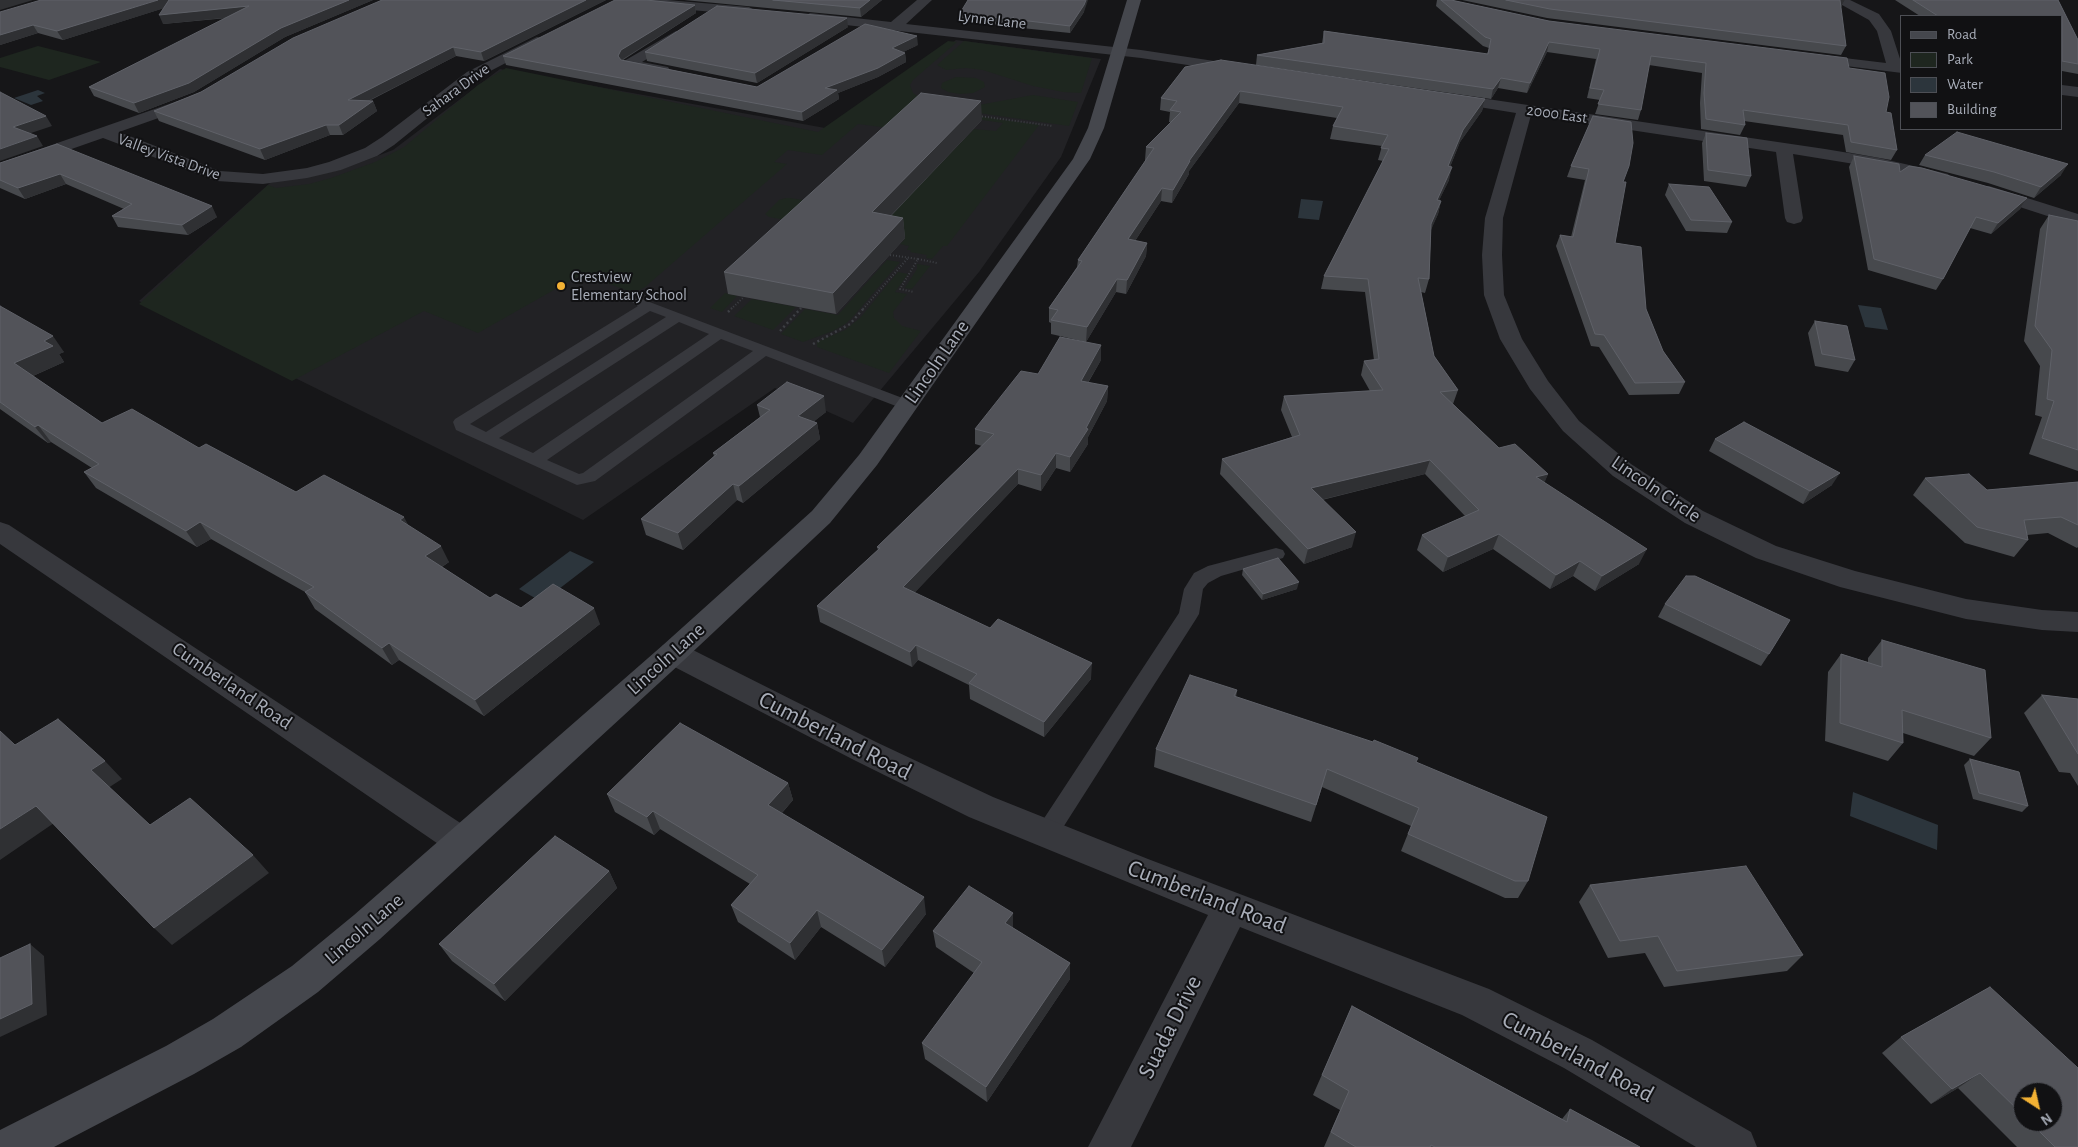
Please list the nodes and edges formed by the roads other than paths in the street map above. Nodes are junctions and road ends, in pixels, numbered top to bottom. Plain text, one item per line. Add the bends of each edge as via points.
1 (925, 0) edge
2 (1134, 0) edge
3 (1840, 0) edge
4 (617, 1) edge
5 (717, 8) junction
6 (764, 13) edge
7 (793, 15) edge
8 (869, 23) junction
9 (895, 26) junction
10 (551, 34) edge
11 (844, 38) edge
12 (1119, 52) junction
13 (1798, 56) edge
14 (1898, 68) edge
15 (1256, 71) edge
16 (681, 74) edge
17 (2063, 90) edge
18 (2078, 92) edge
19 (207, 93) edge
20 (1429, 96) edge
21 (1525, 110) junction
22 (105, 133) junction
23 (1784, 148) junction
24 (0, 169) edge
25 (322, 170) joint
26 (1957, 182) edge
27 (1973, 186) edge
28 (1794, 218) dead end
29 (2078, 220) edge
30 (677, 317) junction
31 (720, 333) junction
32 (764, 350) junction
33 (907, 405) junction
34 (488, 438) junction
35 (535, 460) junction
36 (0, 531) edge
37 (1276, 554) dead end
38 (2078, 622) edge
39 (673, 653) junction
40 (1047, 833) junction
41 (462, 842) junction
42 (1231, 907) junction
43 (11, 1147) edge
44 (1109, 1147) edge
45 (1736, 1147) edge

1 - 9 street
2 - 12 street, Lincoln Lane
3 - 14 street via 1874,17 1884,31
4 - 5 street
5 - 6 street
5 - 16 street via 630,64
7 - 8 street, Lynne Lane
8 - 9 street, Lynne Lane
8 - 11 street
9 - 12 street, Lynne Lane
10 - 25 street, Sahara Drive via 472,75 380,147
12 - 15 street
12 - 33 street, Lincoln Lane via 1096,128 1081,159
13 - 14 street
17 - 18 street
19 - 22 street via 183,106
20 - 21 street, 2000 East
21 - 23 street, 2000 East
21 - 38 street, Lincoln Circle via 1494,218 1494,295 1511,339 1538,384 1572,426 1622,470 1694,517 1766,552 1850,580 1966,609
22 - 24 street
22 - 25 street, Valley Vista Drive via 226,178 276,178
23 - 26 street, 2000 East via 1878,163
23 - 28 street
27 - 29 street
30 - 31 lane
30 - 34 lane
30 - 34 lane via 644,304 460,422 462,427
31 - 32 lane
31 - 35 lane
32 - 33 lane
32 - 35 lane via 589,477 577,480
33 - 39 street, Lincoln Lane via 854,479 821,518
34 - 35 lane
36 - 41 street, Cumberland Road
37 - 40 lane via 1201,578 1194,588 1189,614
39 - 40 street, Cumberland Road via 921,779
39 - 41 street, Lincoln Lane
40 - 42 street, Cumberland Road
41 - 43 street, Lincoln Lane via 337,953 228,1033
42 - 44 street, Suada Drive
42 - 45 street, Cumberland Road via 1475,1002 1578,1054

